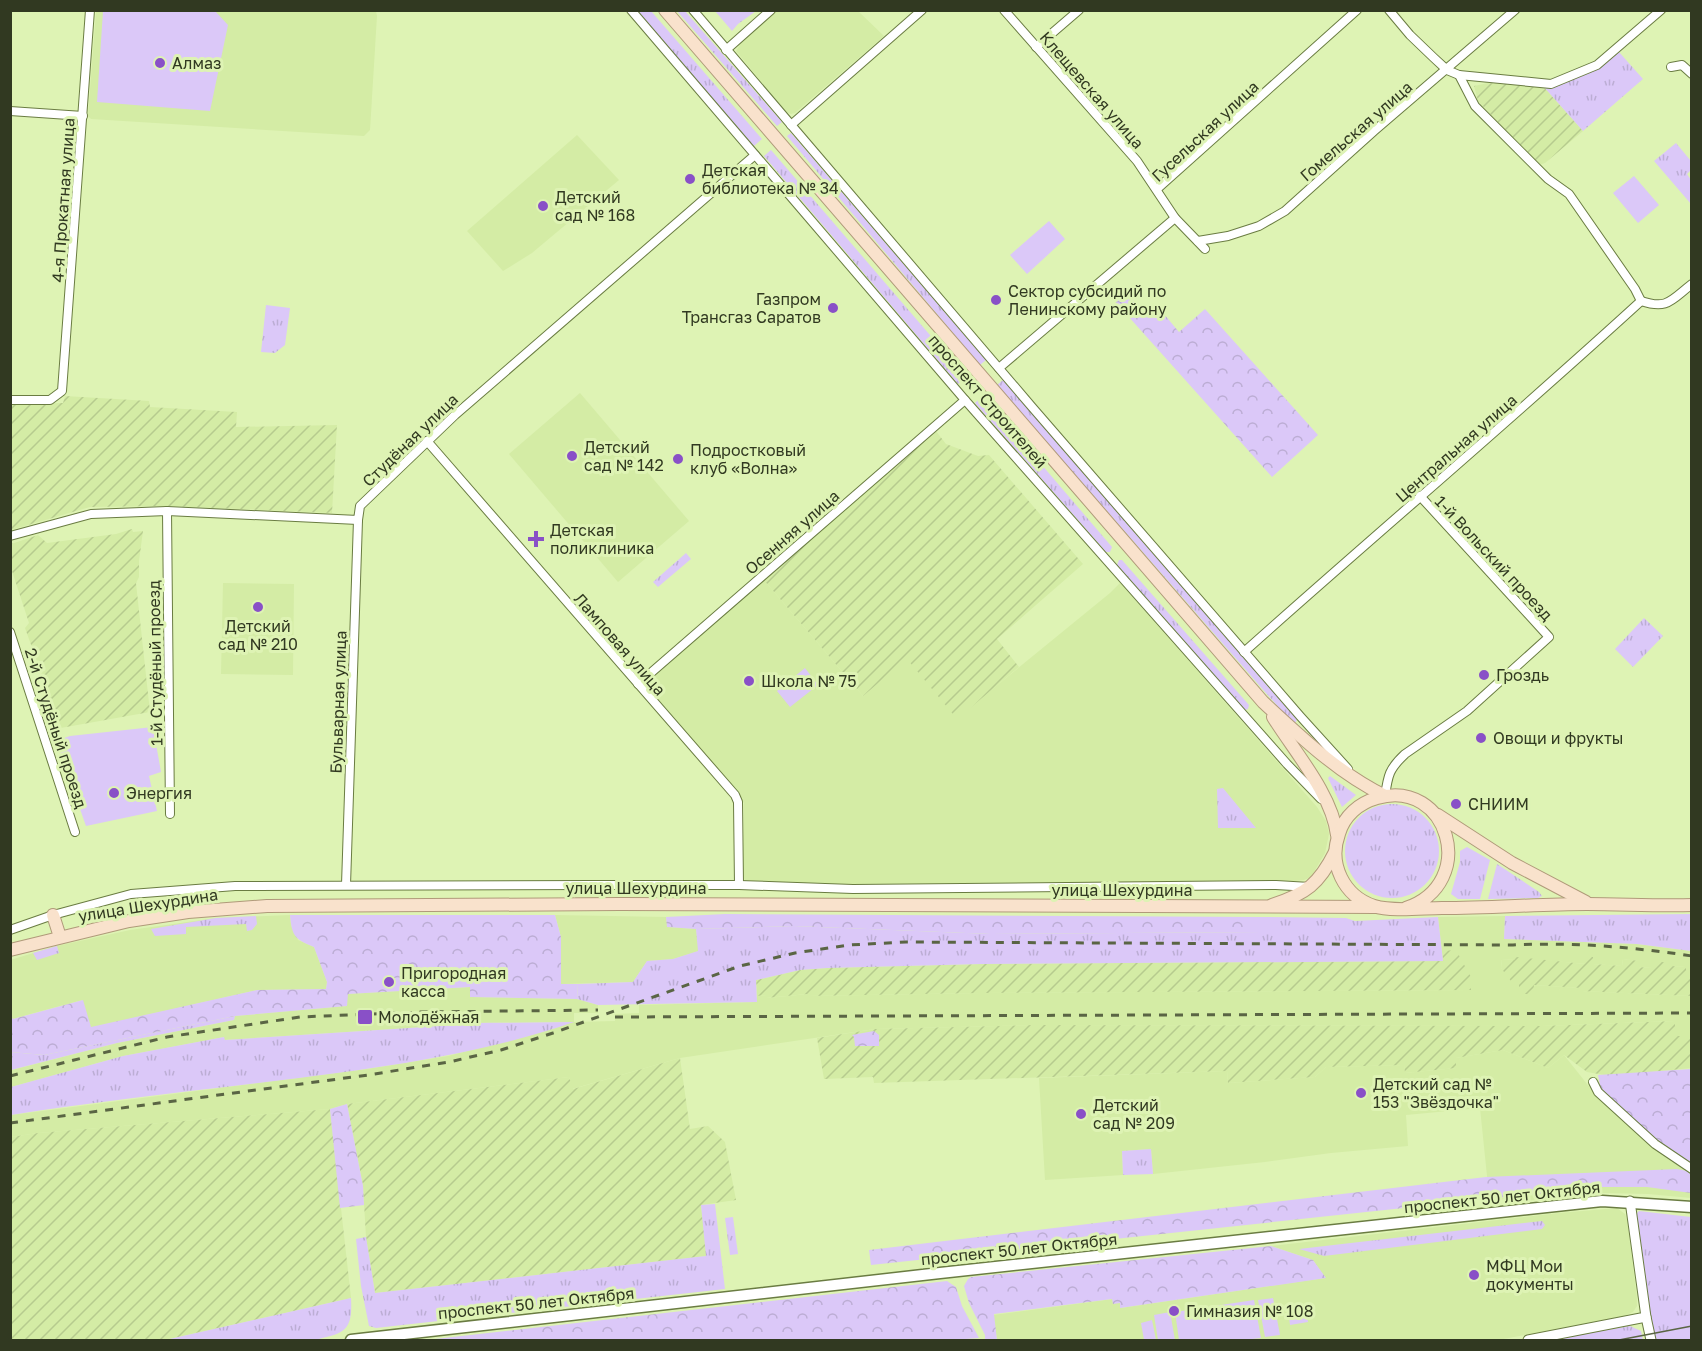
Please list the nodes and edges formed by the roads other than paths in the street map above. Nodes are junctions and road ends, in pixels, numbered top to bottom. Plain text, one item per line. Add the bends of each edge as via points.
1 (90, 10) edge
2 (631, 10) edge
3 (665, 10) edge
4 (693, 10) edge
5 (771, 10) edge
6 (922, 10) edge
7 (1004, 10) edge
8 (1079, 10) edge
9 (1357, 10) edge
10 (1389, 10) edge
11 (1515, 10) edge
12 (1660, 10) edge
13 (1036, 47) junction
14 (726, 50) junction
15 (1671, 67) dead end
16 (1447, 70) junction
17 (1692, 74) edge
18 (1459, 75) junction
19 (10, 111) edge
20 (83, 116) junction
21 (791, 125) junction
22 (755, 155) junction
23 (1157, 189) junction
24 (1175, 218) junction
25 (1198, 241) junction
26 (1205, 249) dead end
27 (1692, 284) edge
28 (1641, 301) junction
29 (999, 368) junction
30 (10, 400) edge
31 (965, 400) junction
32 (427, 441) junction
33 (1420, 496) junction
34 (167, 511) junction
35 (358, 520) junction
36 (10, 536) edge
37 (10, 632) edge
38 (1244, 652) junction
39 (638, 684) junction
40 (1263, 702) junction
41 (1361, 784) junction
42 (1385, 796) junction
43 (1328, 806) junction
44 (1434, 812) junction
45 (170, 814) dead end
46 (75, 832) dead end
47 (1338, 836) junction
48 (1335, 852) junction
49 (346, 885) junction
50 (739, 885) junction
51 (1312, 887) junction
52 (1589, 904) junction
53 (1692, 905) edge
54 (1265, 908) junction
55 (1377, 908) junction
56 (1406, 908) junction
57 (53, 915) junction
58 (10, 930) edge
59 (60, 937) junction
60 (10, 950) edge
61 (1593, 1082) dead end
62 (1692, 1169) edge
63 (1630, 1201) junction
64 (1692, 1207) edge
65 (1646, 1317) junction
66 (355, 1340) edge
67 (1528, 1341) edge
68 (1651, 1341) edge

1 - 20 street, 4-я Прокатная улица
2 - 22 street, проспект Строителей
3 - 40 main road, проспект Строителей
4 - 14 street, проспект Строителей
5 - 14 street
6 - 21 street
7 - 13 street, Клещевская улица
8 - 13 street
9 - 23 street, Гусельская улица
10 - 16 street
11 - 16 street, Гомельская улица
12 - 18 street via 1597,65 1551,84
13 - 23 street, Клещевская улица
14 - 21 street, проспект Строителей
15 - 17 street via 1682,65
16 - 18 street
16 - 25 street, Гомельская улица via 1285,211 1259,226
18 - 28 street via 1475,106 1548,179 1569,194
19 - 20 street
20 - 30 street, 4-я Прокатная улица via 62,391 50,400
21 - 29 street, проспект Строителей
22 - 31 street, проспект Строителей
22 - 32 street, Студёная улица
23 - 24 street, Гусельская улица
24 - 25 street
24 - 29 street
25 - 26 street
27 - 28 street via 1666,304
28 - 33 street, Центральная улица via 1538,396
29 - 38 street, проспект Строителей
31 - 39 street, Осенняя улица
31 - 43 street, проспект Строителей
32 - 35 street, Студёная улица via 360,506
32 - 39 street, Ламповая улица
33 - 38 street, Центральная улица
33 - 42 street, 1-й Вольский проезд via 1549,637 1467,711 1396,763 1388,773
34 - 35 street
34 - 36 street via 91,514
34 - 45 street, 1-й Студёный проезд
35 - 49 street, Бульварная улица
37 - 46 street, 2-й Студёный проезд
38 - 41 street, проспект Строителей
39 - 50 street, Ламповая улица via 735,795
40 - 41 main road, проспект Строителей via 1324,757
40 - 43 main road, проспект Строителей
41 - 42 main road, проспект Строителей
42 - 44 main road via 1410,798
42 - 47 main road via 1358,807
43 - 47 main road, проспект Строителей
44 - 52 main road via 1512,862
44 - 56 main road via 1447,837 1448,867 1433,893
47 - 48 main road
48 - 51 main road
48 - 55 main road via 1338,871 1347,888
49 - 50 street
49 - 57 street via 235,886 131,894
50 - 51 street via 853,889
51 - 54 main road, улица Шехурдина
52 - 53 main road
52 - 56 main road
54 - 55 main road, улица Шехурдина
54 - 59 main road, улица Шехурдина via 267,906 188,912
55 - 56 main road
57 - 58 street
57 - 59 main road
59 - 60 main road, улица Шехурдина
61 - 62 street via 1598,1092 1647,1137
63 - 64 main road, проспект 50 лет Октября
63 - 65 street
63 - 66 main road, проспект 50 лет Октября via 1473,1214
65 - 67 street
65 - 68 street

